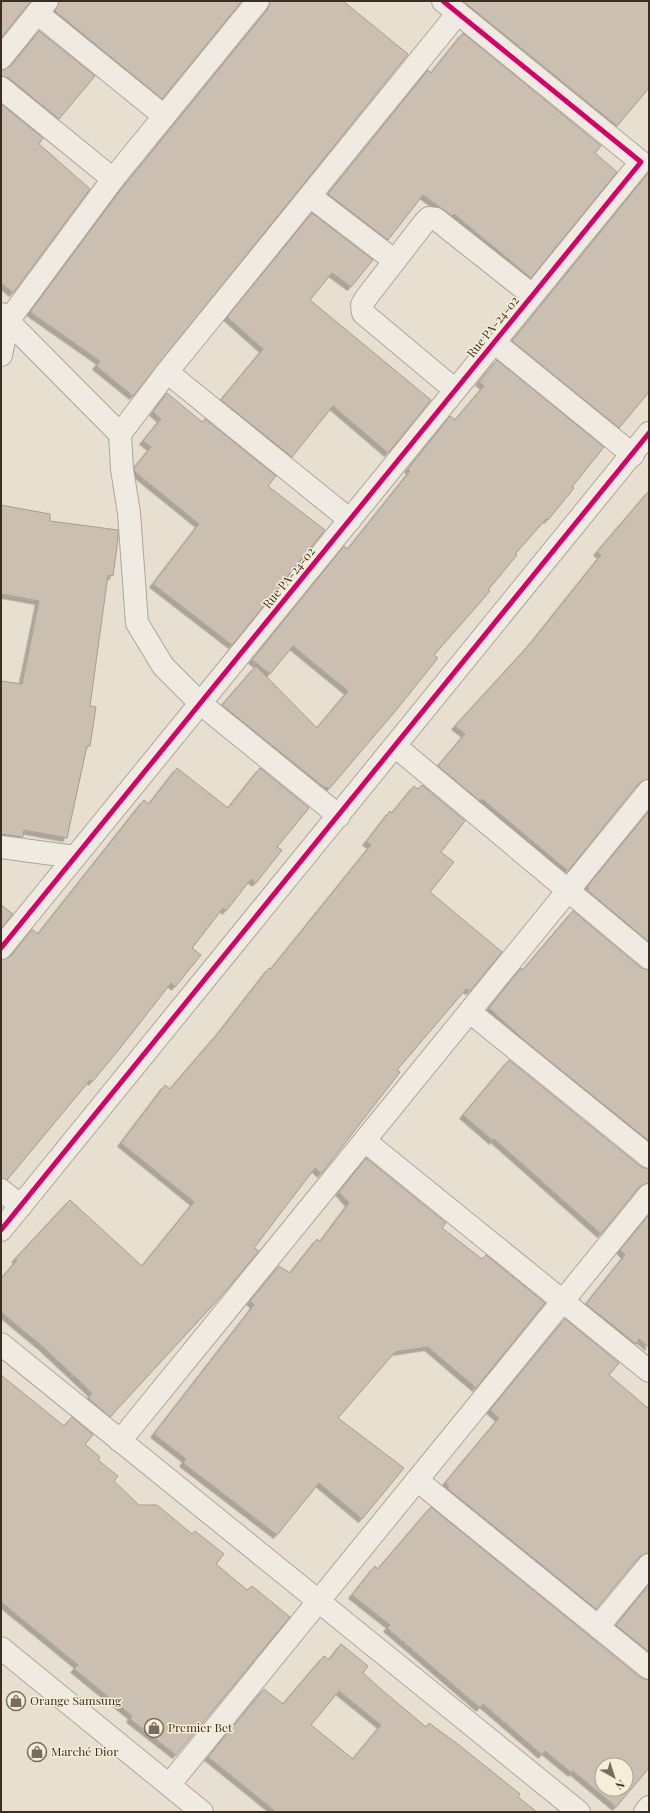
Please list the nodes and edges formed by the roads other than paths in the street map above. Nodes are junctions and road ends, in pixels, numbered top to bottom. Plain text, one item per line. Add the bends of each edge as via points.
1 (258, 1) edge
2 (42, 7) edge
3 (451, 7) edge
4 (1, 58) edge
5 (1, 88) edge
6 (164, 116) junction
7 (113, 179) junction
8 (310, 196) junction
9 (395, 261) junction
10 (532, 295) junction
11 (5, 317) edge
12 (494, 342) junction
13 (1, 355) edge
14 (167, 372) junction
15 (456, 390) junction
16 (649, 433) edge
17 (120, 434) junction
18 (632, 455) junction
19 (350, 520) junction
20 (200, 703) junction
21 (395, 746) junction
22 (649, 792) edge
23 (339, 816) junction
24 (1, 848) edge
25 (75, 857) junction
26 (568, 891) junction
27 (1, 948) edge
28 (649, 958) edge
29 (470, 1012) junction
30 (366, 1141) junction
31 (649, 1157) edge
32 (1, 1190) edge
33 (649, 1195) edge
34 (21, 1206) junction
35 (1, 1230) edge
36 (564, 1302) junction
37 (1, 1344) edge
38 (649, 1371) edge
39 (120, 1441) junction
40 (417, 1480) junction
41 (649, 1564) edge
42 (319, 1601) junction
43 (598, 1627) junction
44 (1, 1648) edge
45 (649, 1668) edge
46 (169, 1785) junction
47 (649, 1807) edge
48 (202, 1812) edge
49 (579, 1812) edge
50 (645, 1812) edge

1 - 6 street
2 - 4 street
2 - 6 street
3 - 8 street
3 - 10 street, Rue PA-24-02 via 641,162
5 - 7 street
6 - 7 street
7 - 11 street
8 - 9 street
8 - 14 street
9 - 10 street via 424,223 429,218 436,219
9 - 15 street via 366,298 362,305 363,313
10 - 12 street, Rue PA-24-02
11 - 13 street
11 - 17 street
12 - 15 street, Rue PA-24-02
12 - 18 street
14 - 17 street
14 - 19 street
15 - 19 street, Rue PA-24-02
16 - 18 street
17 - 20 street via 137,623 162,666
18 - 21 street
19 - 20 street, Rue PA-24-02
20 - 23 street
20 - 25 street, Rue PA-24-02
21 - 23 street
21 - 26 street
22 - 26 street
23 - 34 street
24 - 25 street
25 - 27 street, Rue PA-24-02
26 - 28 street
26 - 29 street
29 - 30 street
29 - 31 street
30 - 36 street
30 - 39 street
32 - 34 street
33 - 36 street
34 - 35 street
36 - 38 street
36 - 40 street
37 - 39 street
39 - 42 street
40 - 42 street
40 - 43 street
41 - 43 street
42 - 46 street
42 - 49 street
43 - 45 street
44 - 46 street
46 - 48 street
47 - 50 street

